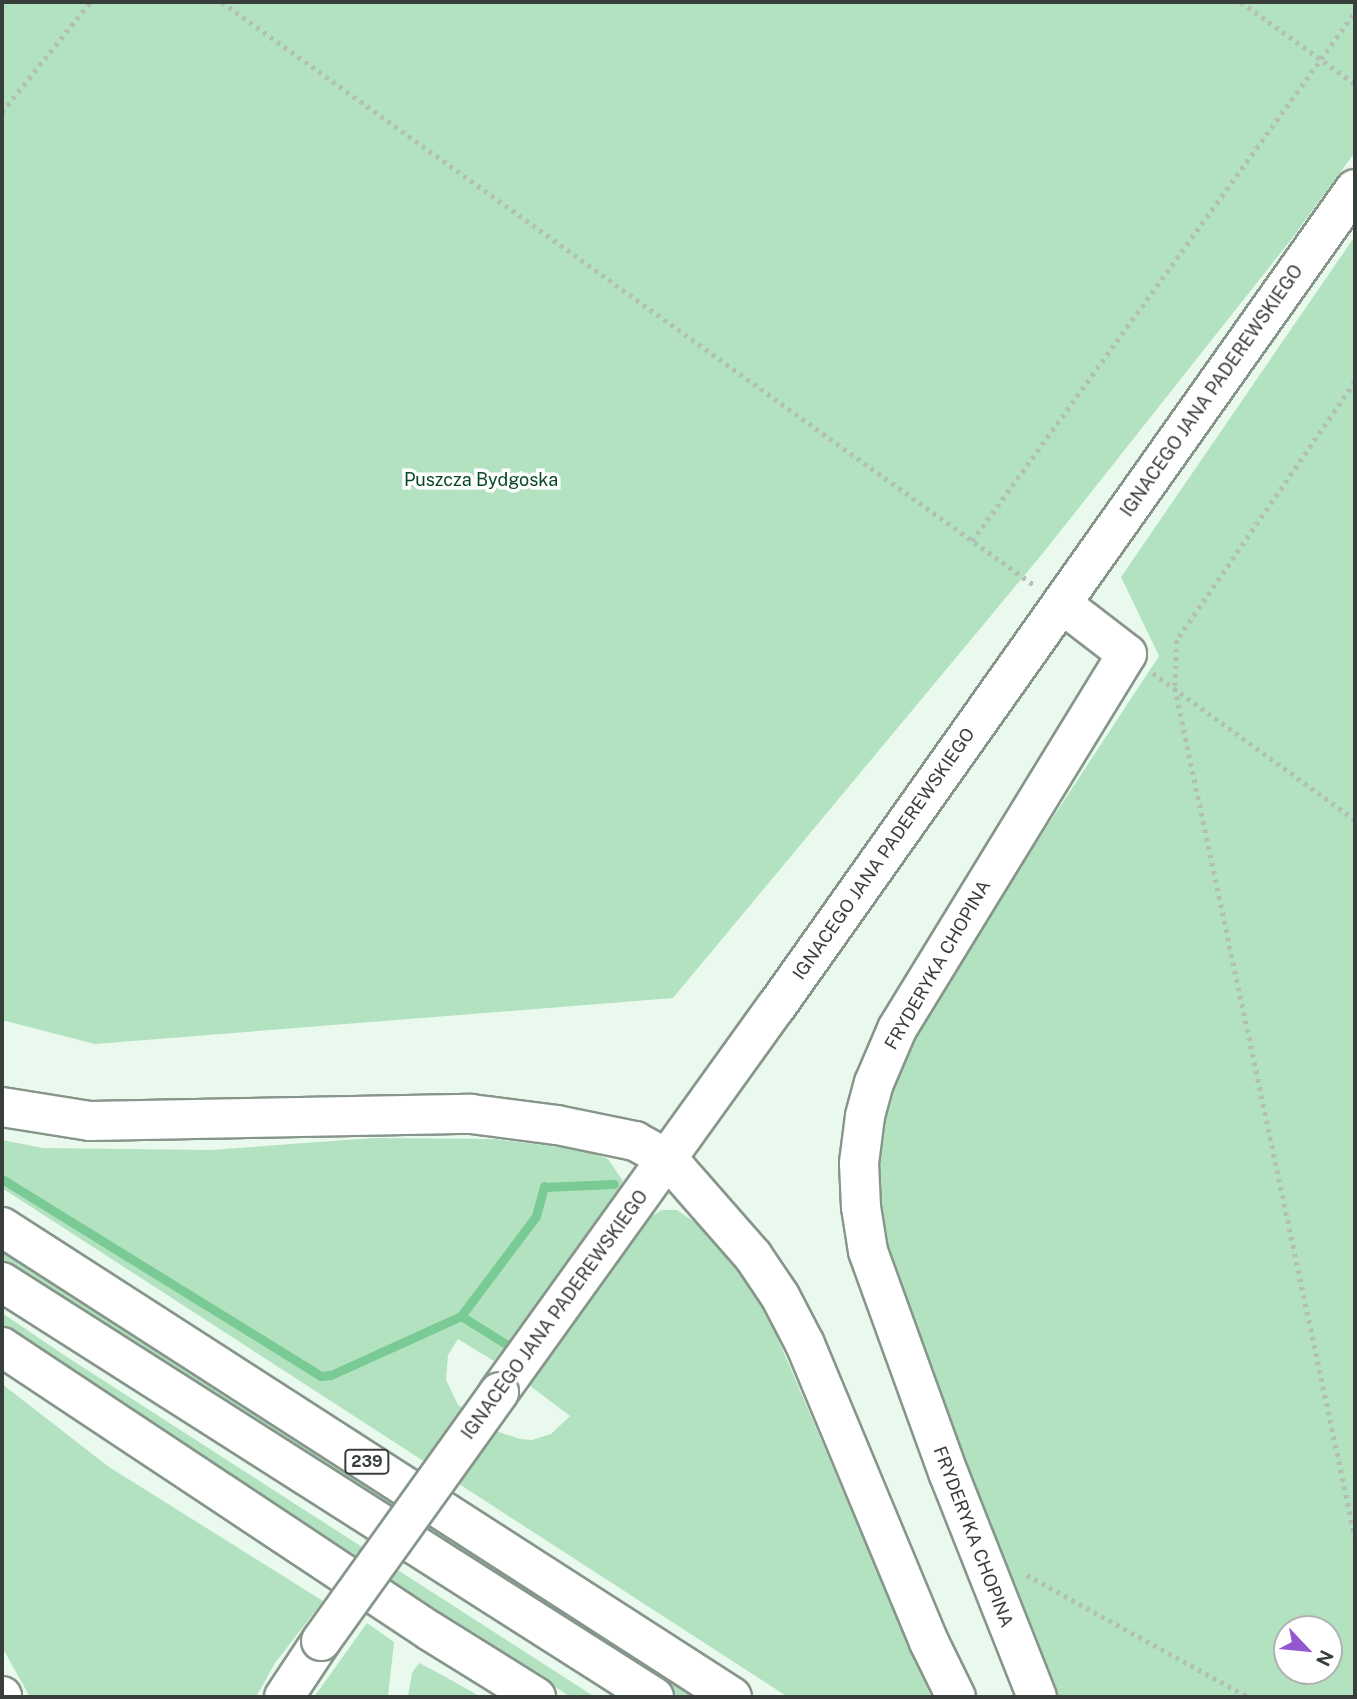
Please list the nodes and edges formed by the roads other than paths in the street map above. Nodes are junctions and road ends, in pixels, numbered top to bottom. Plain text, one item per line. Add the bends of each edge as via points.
1 (1355, 189) edge
2 (1048, 595) junction
3 (2, 1107) edge
4 (668, 1159) junction
5 (2, 1227) edge
6 (2, 1282) edge
7 (2, 1347) edge
8 (534, 1696) edge
9 (284, 1697) edge
10 (654, 1697) edge
11 (732, 1697) edge
12 (956, 1697) edge
13 (1037, 1697) edge

1 - 2 main road, IGNACEGO JANA PADEREWSKIEGO
2 - 4 main road, IGNACEGO JANA PADEREWSKIEGO
2 - 13 main road, FRYDERYKA CHOPINA via 1127,654 897,1029 874,1083 860,1153 868,1251 948,1475
3 - 4 main road via 90,1121 471,1114 635,1140
4 - 9 main road, IGNACEGO JANA PADEREWSKIEGO, bridge
4 - 12 main road via 753,1256 805,1344
5 - 11 main road, 239
6 - 10 main road, 239
7 - 8 main road

